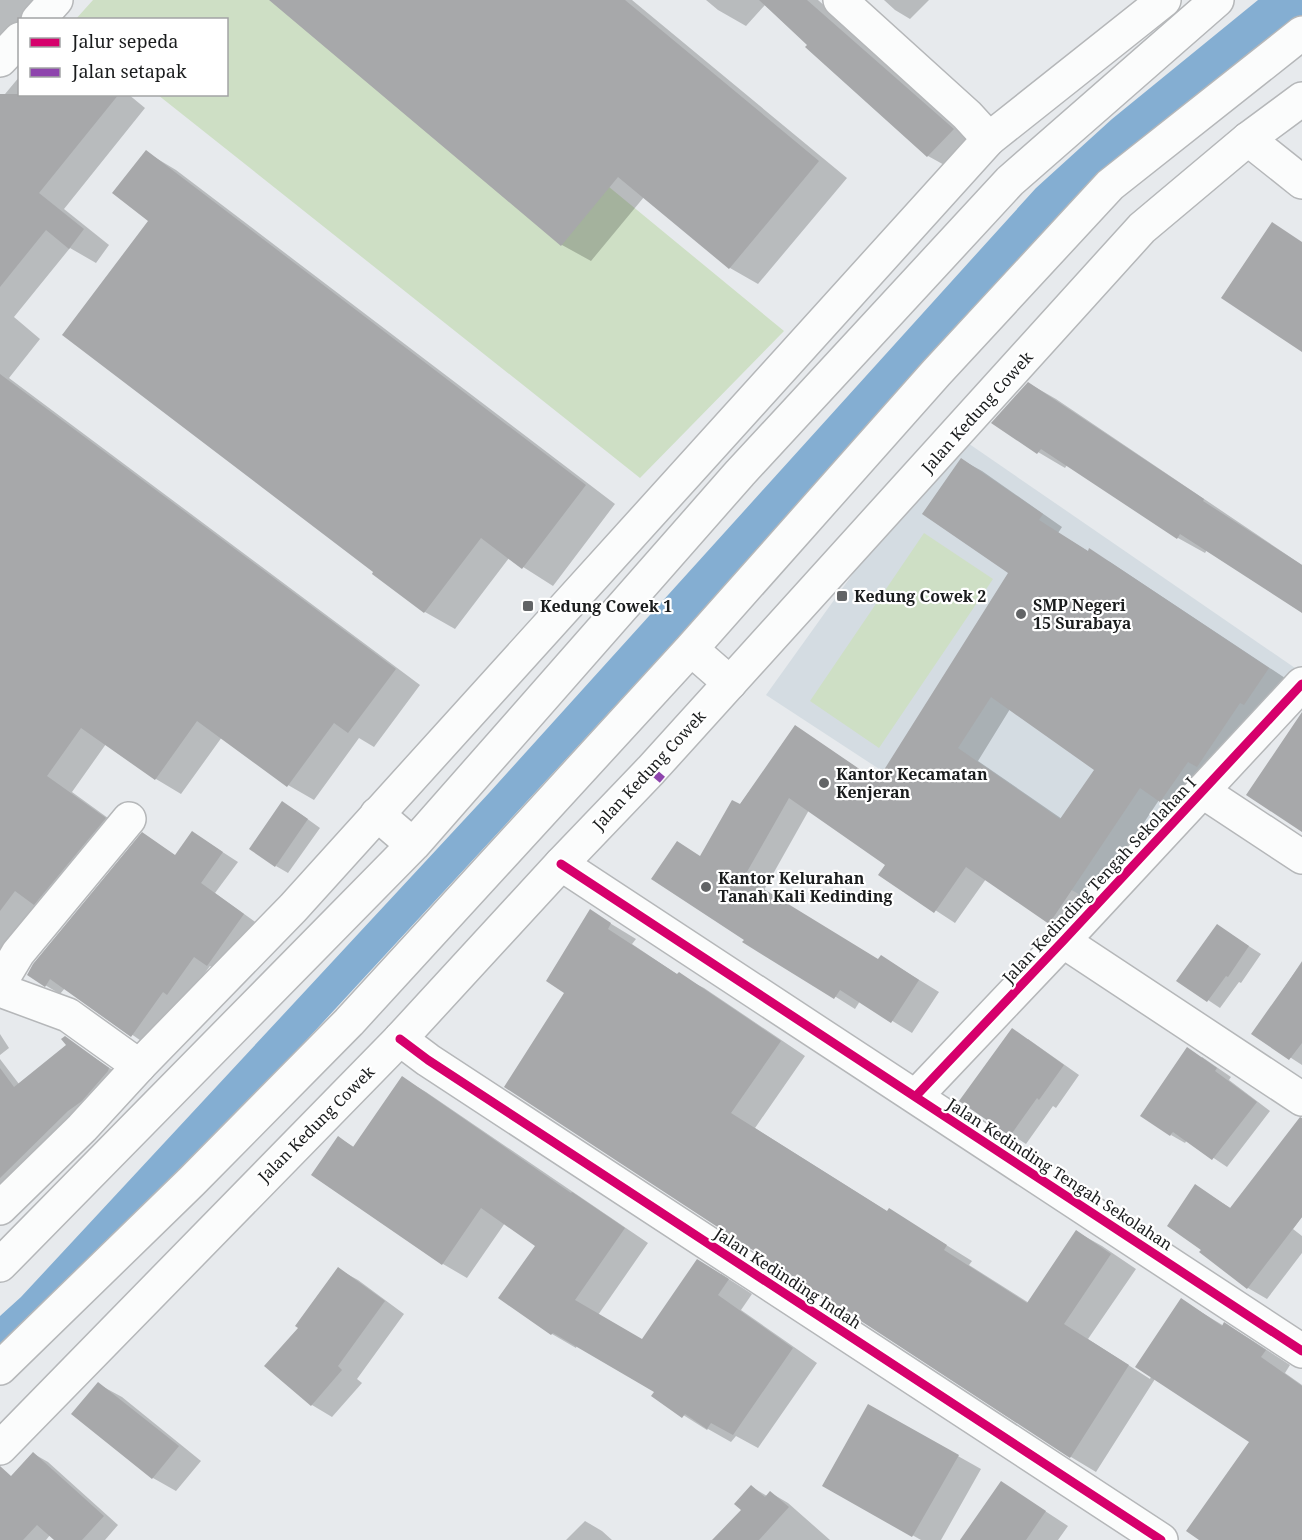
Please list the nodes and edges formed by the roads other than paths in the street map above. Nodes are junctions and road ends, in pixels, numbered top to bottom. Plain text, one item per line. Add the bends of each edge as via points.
1 (56, 0) edge
2 (840, 0) edge
3 (1164, 0) edge
4 (1217, 0) edge
5 (40, 18) edge
6 (1302, 33) edge
7 (18, 41) edge
8 (0, 60) edge
9 (1302, 99) edge
10 (989, 139) junction
11 (1248, 139) junction
12 (1302, 182) edge
13 (691, 649) junction
14 (730, 683) junction
15 (1302, 684) edge
16 (1202, 791) junction
17 (377, 814) junction
18 (129, 819) dead end
19 (413, 845) junction
20 (1302, 857) edge
21 (561, 864) junction
22 (1063, 941) junction
23 (0, 983) edge
24 (0, 990) edge
25 (400, 1039) junction
26 (138, 1066) junction
27 (916, 1096) junction
28 (1302, 1099) edge
29 (0, 1208) edge
30 (0, 1265) edge
31 (1302, 1351) edge
32 (0, 1368) edge
33 (0, 1448) edge
34 (1161, 1540) edge

1 - 5 main road
2 - 10 main road
3 - 10 main road
4 - 19 main road via 1010,181 740,472
6 - 13 main road via 1110,185 936,373
7 - 8 main road
9 - 11 main road, Jalan Kedung Cowek
10 - 17 main road
11 - 12 main road
11 - 14 main road, Jalan Kedung Cowek via 1142,228
13 - 14 main road
13 - 32 main road via 349,1022
14 - 21 main road, Jalan Kedung Cowek
15 - 16 main road, Jalan Kedinding Tengah Sekolahan I
16 - 20 main road
16 - 22 main road, Jalan Kedinding Tengah Sekolahan I
17 - 19 main road
17 - 26 main road via 294,908
18 - 23 main road via 18,953
19 - 30 main road
21 - 25 main road, Jalan Kedung Cowek
21 - 27 main road, Jalan Kedinding Tengah Sekolahan
22 - 27 main road, Jalan Kedinding Tengah Sekolahan I
22 - 28 main road
24 - 26 main road via 68,1015
25 - 33 main road, Jalan Kedung Cowek
25 - 34 main road, Jalan Kedinding Indah
26 - 29 main road via 82,1128
27 - 31 main road, Jalan Kedinding Tengah Sekolahan

